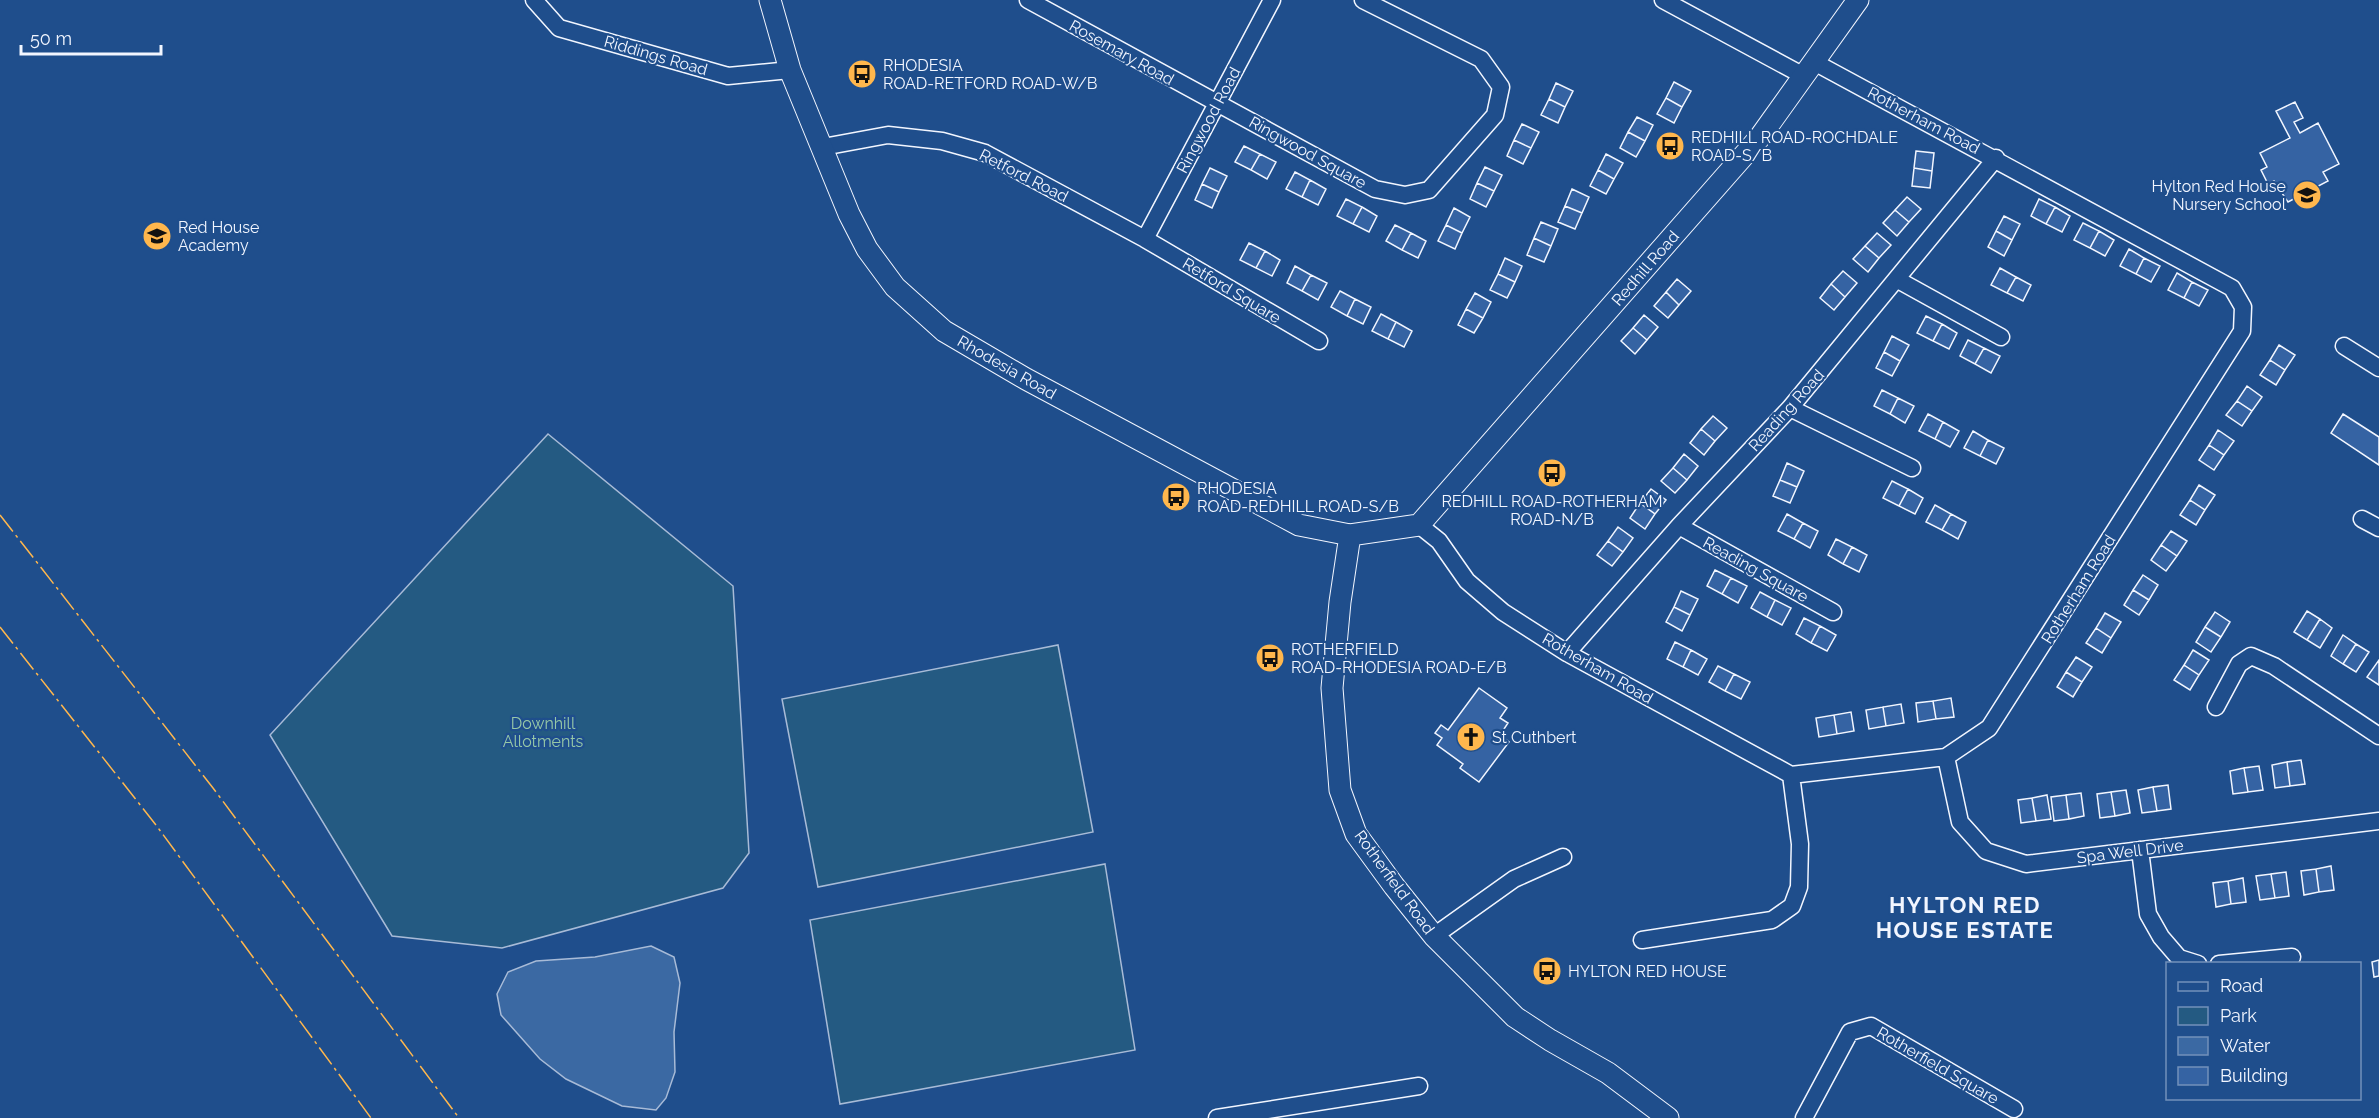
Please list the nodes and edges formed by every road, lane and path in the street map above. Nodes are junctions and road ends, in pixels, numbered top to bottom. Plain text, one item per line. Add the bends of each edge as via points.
1 (534, 0) edge
2 (770, 0) edge
3 (1028, 0) edge
4 (1272, 0) edge
5 (1363, 0) edge
6 (1858, 0) edge
7 (1666, 1) edge
8 (1809, 69) junction
9 (790, 70) junction
10 (1217, 103) junction
11 (823, 147) junction
12 (1996, 158) junction
13 (1145, 239) junction
14 (1898, 280) junction
15 (2001, 338) dead end
16 (1319, 341) dead end
17 (2344, 346) dead end
18 (2379, 368) edge
19 (1790, 408) junction
20 (1912, 468) dead end
21 (2362, 519) dead end
22 (1419, 525) junction
23 (1679, 526) junction
24 (2379, 528) edge
25 (1350, 535) junction
26 (1833, 612) dead end
27 (1567, 652) junction
28 (2216, 707) dead end
29 (2379, 736) edge
30 (1946, 757) junction
31 (1791, 775) junction
32 (2379, 821) edge
33 (2140, 850) junction
34 (1563, 857) dead end
35 (1434, 936) junction
36 (1642, 940) dead end
37 (2292, 957) dead end
38 (2194, 962) edge
39 (2231, 962) edge
40 (1419, 1086) dead end
41 (2014, 1109) dead end
42 (1646, 1112) edge
43 (1258, 1115) edge
44 (1216, 1118) edge
45 (1668, 1118) edge
46 (1804, 1118) edge

1 - 9 street, Riddings Road via 559,28 728,76
2 - 9 street, Rhodesia Road
3 - 10 street, Rosemary Road
4 - 10 street, Ringwood Road
5 - 10 street, Ringwood Square via 1481,58 1501,87 1495,115 1429,190 1405,195 1375,189
6 - 8 street, Redhill Road
7 - 8 street, Rotherham Road
8 - 12 street, Rotherham Road
8 - 22 street, Redhill Road via 1760,137
9 - 11 street, Rhodesia Road
10 - 13 street, Ringwood Road
11 - 13 street, Retford Road via 888,135 942,141 985,153
11 - 25 street, Rhodesia Road via 867,249 895,287 944,331 1299,525
12 - 14 street, Reading Road
12 - 30 street, Rotherham Road via 2232,288 2243,307 2242,331 1989,728
13 - 16 street, Retford Square
14 - 15 street
14 - 19 street, Reading Road
17 - 18 street
19 - 20 street
19 - 23 street, Reading Road
21 - 24 street
22 - 25 street, Rhodesia Road
22 - 27 street, Rotherham Road via 1439,541 1467,581 1503,612
23 - 26 street, Reading Square
23 - 27 street, Reading Road
25 - 35 street, Rotherfield Road via 1332,688 1340,790 1356,834
27 - 31 street, Rotherham Road
28 - 29 street via 2239,664 2251,656 2274,666
30 - 31 street, Rotherham Road
30 - 33 street, Spa Well Drive via 1960,822 1986,851 2026,864
31 - 36 street via 1800,844 1799,887 1792,906 1772,920
32 - 33 street, Spa Well Drive
33 - 38 street via 2148,914 2179,958
34 - 35 street via 1514,879
35 - 42 street, Rotherfield Road via 1515,1017 1608,1073
37 - 39 street
40 - 43 street
41 - 46 street, Rotherfield Square via 1871,1026 1850,1032
42 - 45 street, Rotherfield Road
43 - 44 street

